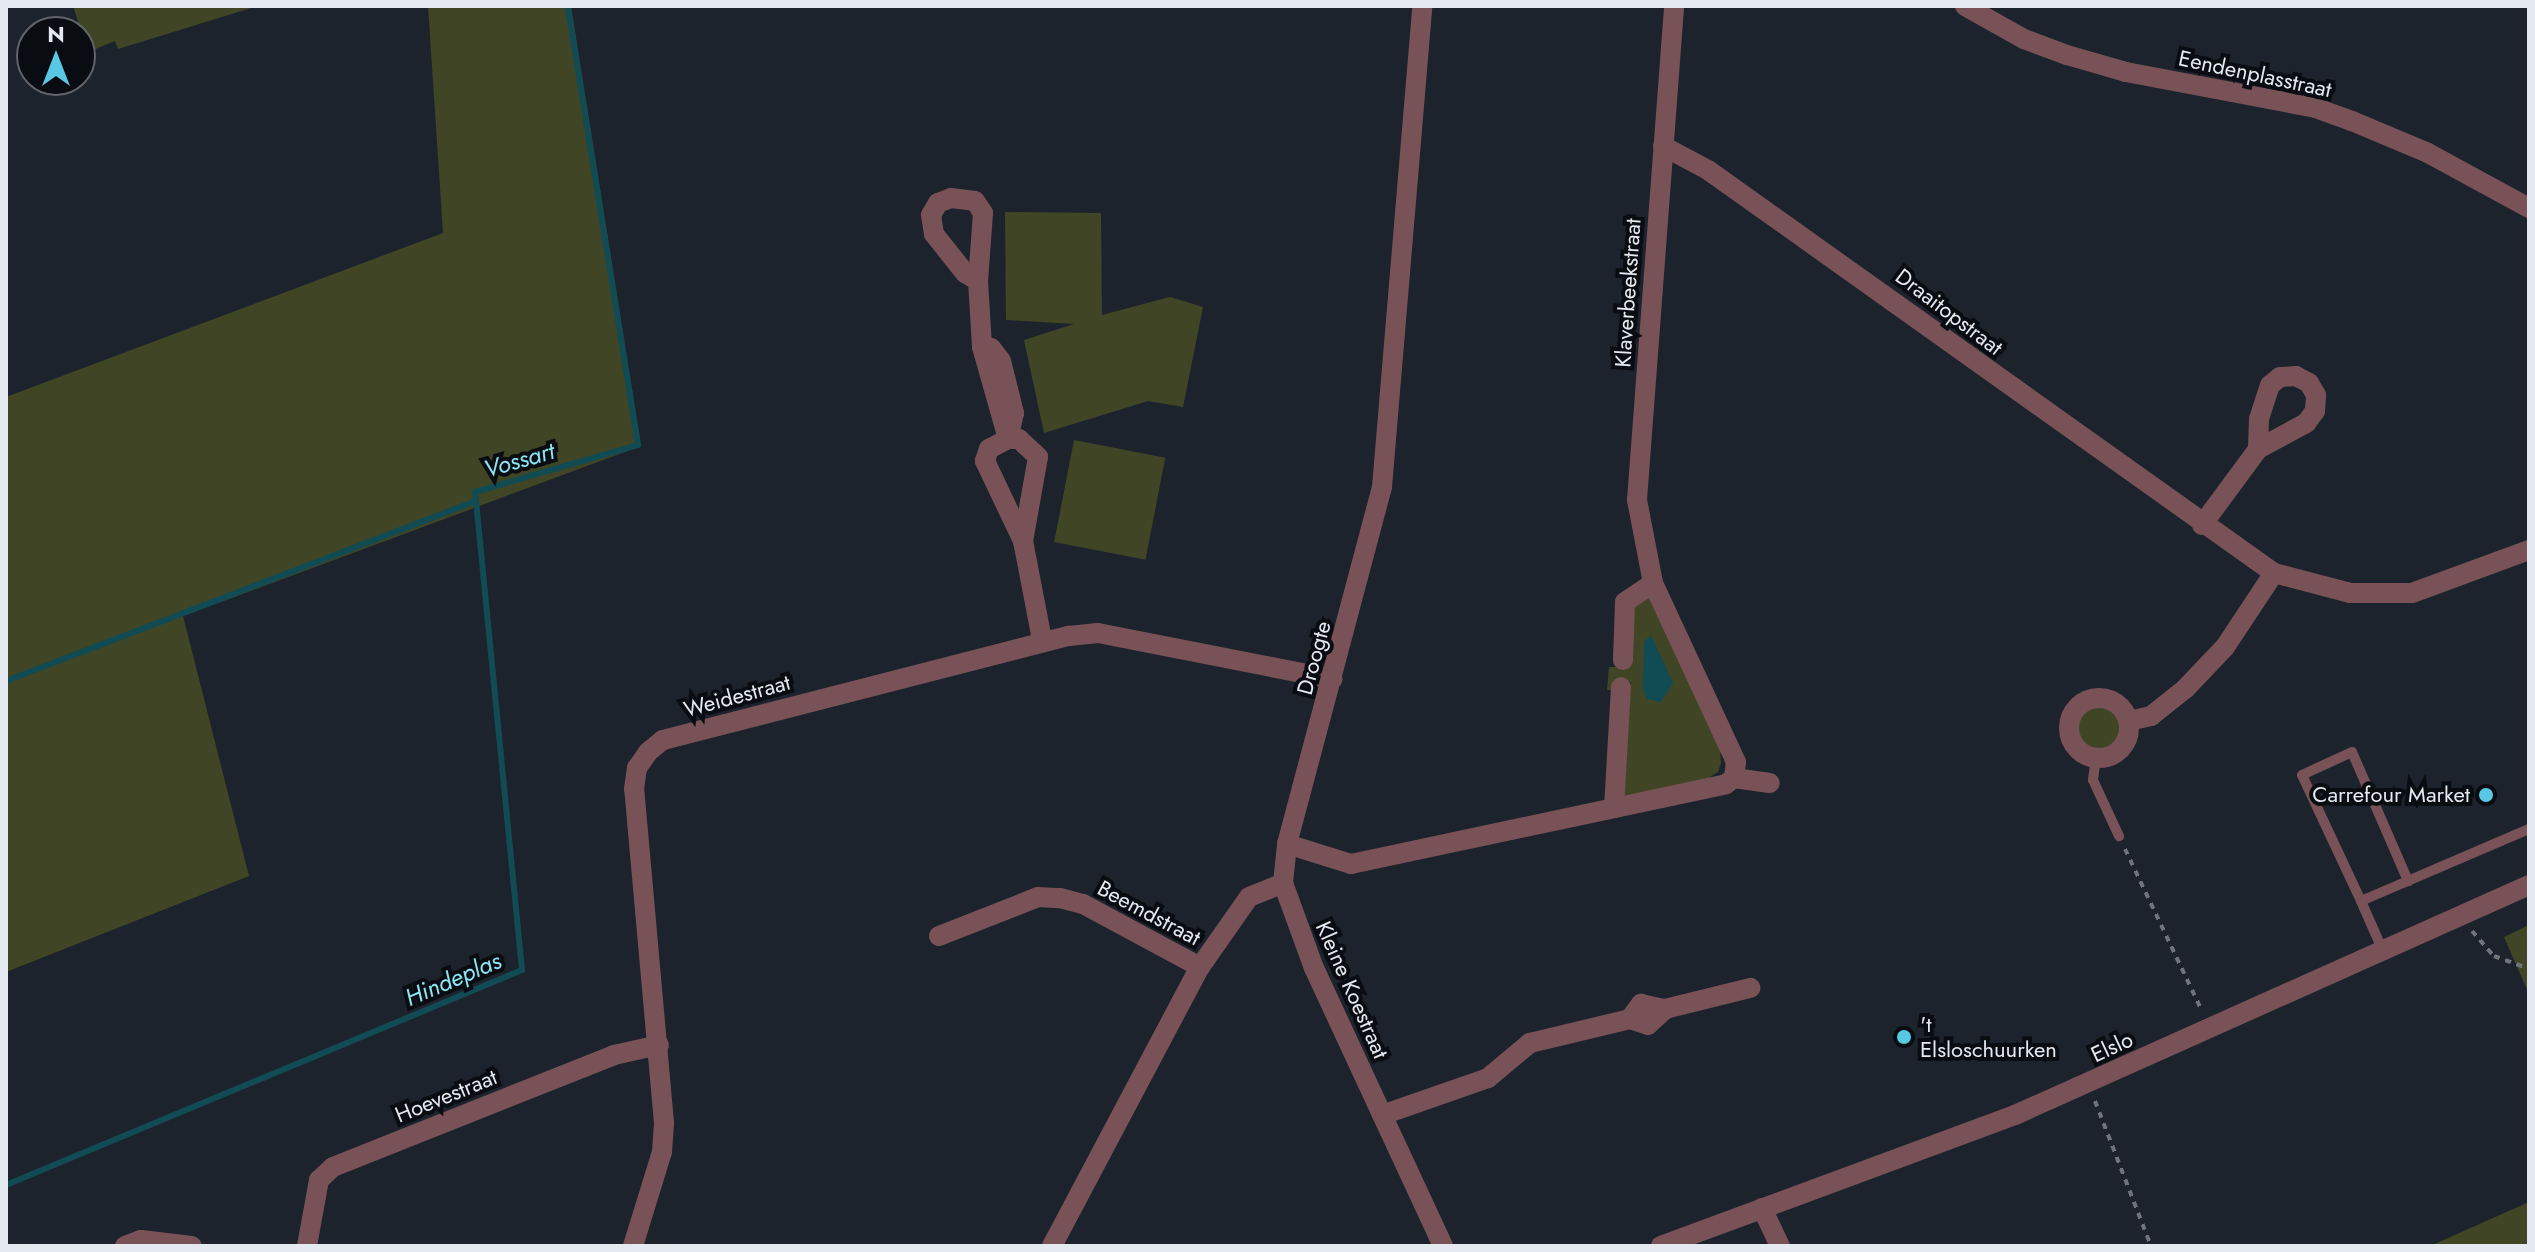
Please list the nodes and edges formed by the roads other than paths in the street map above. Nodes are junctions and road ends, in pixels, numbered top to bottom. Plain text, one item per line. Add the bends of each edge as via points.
1 (1422, 6) edge
2 (1674, 6) edge
3 (1965, 6) edge
4 (1663, 146) junction
5 (2529, 208) edge
6 (978, 281) dead end
7 (1008, 439) junction
8 (2258, 449) dead end
9 (2202, 525) junction
10 (1023, 541) junction
11 (2529, 550) edge
12 (2274, 573) junction
13 (1653, 583) junction
14 (1042, 640) junction
15 (1623, 660) dead end
16 (1333, 679) junction
17 (1621, 687) dead end
18 (2128, 721) junction
19 (2096, 758) junction
20 (1734, 778) junction
21 (1770, 783) dead end
22 (1614, 808) junction
23 (2529, 829) edge
24 (2119, 836) road end
25 (1287, 844) junction
26 (2408, 881) junction
27 (1283, 883) junction
28 (2529, 885) edge
29 (2361, 901) junction
30 (939, 936) dead end
31 (2383, 951) junction
32 (1200, 967) junction
33 (1750, 988) dead end
34 (659, 1045) junction
35 (1382, 1115) junction
36 (1762, 1208) junction
37 (125, 1246) edge
38 (192, 1246) edge
39 (307, 1246) edge
40 (633, 1246) edge
41 (1052, 1246) edge
42 (1443, 1246) edge
43 (1661, 1246) edge
44 (1780, 1246) edge

1 - 16 street, Droogte via 1388,445
2 - 4 street, Klaverbeekstraat
3 - 5 street, Eendenplasstraat via 2067,55 2126,72 2316,108 2428,153
4 - 9 street, Draaitopstraat via 1708,170 1906,309
4 - 13 street, Klaverbeekstraat via 1637,500
6 - 7 street via 982,347 991,348 1001,361 1014,413
7 - 10 street via 1019,439 1038,457
7 - 10 street via 989,449 985,461
8 - 9 street
9 - 12 street, Draaitopstraat
10 - 14 street
11 - 12 street, Draaitopstraat via 2412,593 2350,593
12 - 18 street via 2225,647 2185,689 2151,716
13 - 15 street via 1625,602
13 - 20 street, Klaverbeekstraat via 1736,762
14 - 16 street, Weidestraat via 1098,633
14 - 34 street, Weidestraat via 663,740 648,752 637,768 634,789
16 - 25 street, Droogte
17 - 22 street
18 - 19 street via 2124,745
18 - 19 street via 2107,699 2087,700 2075,710 2070,720 2072,741
19 - 24 lane via 2093,780
20 - 21 street
20 - 22 street
22 - 25 street via 1351,864
23 - 26 lane
25 - 27 street, Droogte
26 - 29 lane
26 - 29 lane via 2352,752 2302,775
27 - 32 street via 1249,897
27 - 35 street, Kleine Koestraat via 1314,968
28 - 31 street, Elslo
29 - 31 lane
30 - 32 street, Beemdstraat via 1038,897 1060,898 1083,904
31 - 36 street, Elslo via 2088,1084
32 - 41 street
33 - 35 street via 1665,1009 1641,1004 1630,1019 1530,1043 1488,1078
34 - 39 street, Hoevestraat via 614,1055 333,1167 319,1180
34 - 40 street, Weidestraat via 662,1152
35 - 42 street, Kleine Koestraat
36 - 43 street, Elslo
36 - 44 street
37 - 38 street via 141,1240

